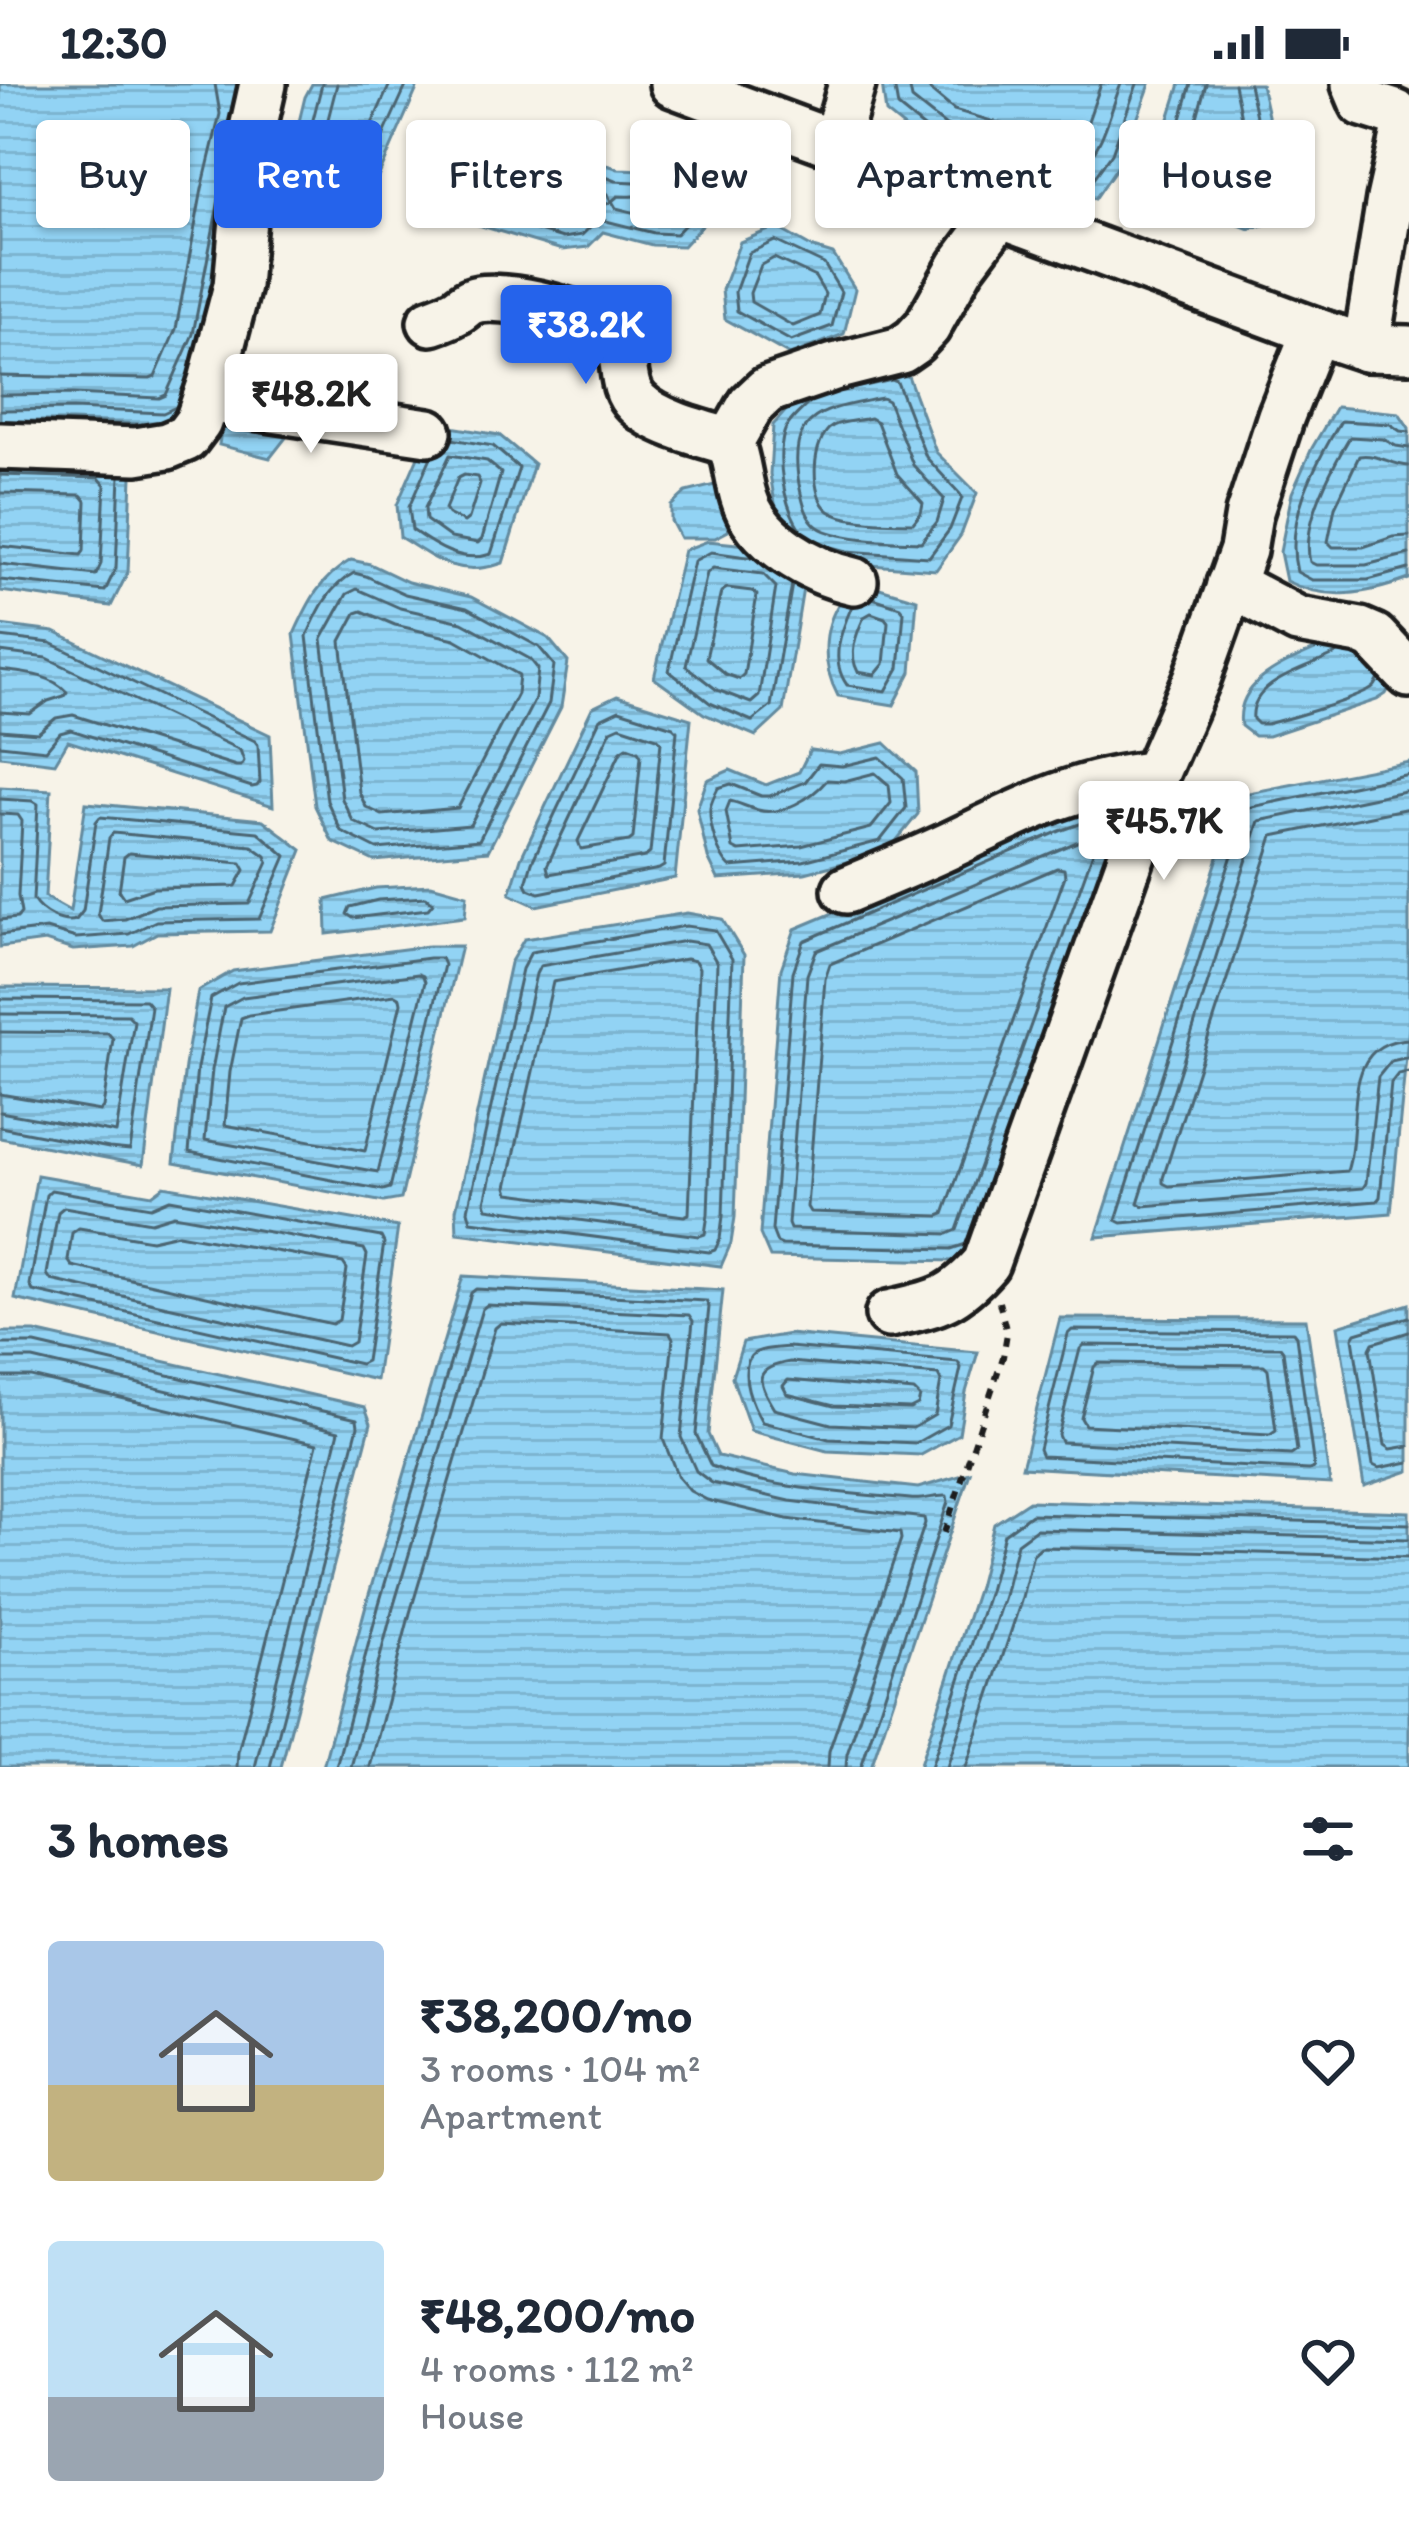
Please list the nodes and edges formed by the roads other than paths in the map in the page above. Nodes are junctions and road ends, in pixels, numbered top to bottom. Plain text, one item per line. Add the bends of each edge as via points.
1 (263, 84) edge
2 (673, 84) edge
3 (852, 84) edge
4 (1354, 84) edge
5 (842, 120) edge
6 (815, 137) edge
7 (990, 228) edge
8 (1038, 228) edge
9 (431, 322) dead end
10 (1315, 331) junction
11 (1388, 348) edge
12 (206, 400) junction
13 (428, 432) dead end
14 (730, 442) junction
15 (0, 446) edge
16 (854, 581) dead end
17 (1230, 584) junction
18 (1409, 674) edge
19 (1154, 775) junction
20 (846, 890) dead end
21 (890, 1314) dead end

1 - 12 street via 237,286
2 - 6 street
3 - 5 street
4 - 11 street via 1364,103 1395,112 1405,132 1390,199
7 - 14 street via 914,340 767,390
8 - 10 street
9 - 14 street via 485,299 583,316 615,336 635,403
10 - 11 street
10 - 17 street via 1280,416
12 - 13 street
12 - 15 street via 186,437 167,446
14 - 16 street via 752,518 809,566
17 - 18 street via 1298,620 1374,638
17 - 19 street
19 - 20 street via 1118,778 1020,810
19 - 21 street via 986,1263 950,1297

